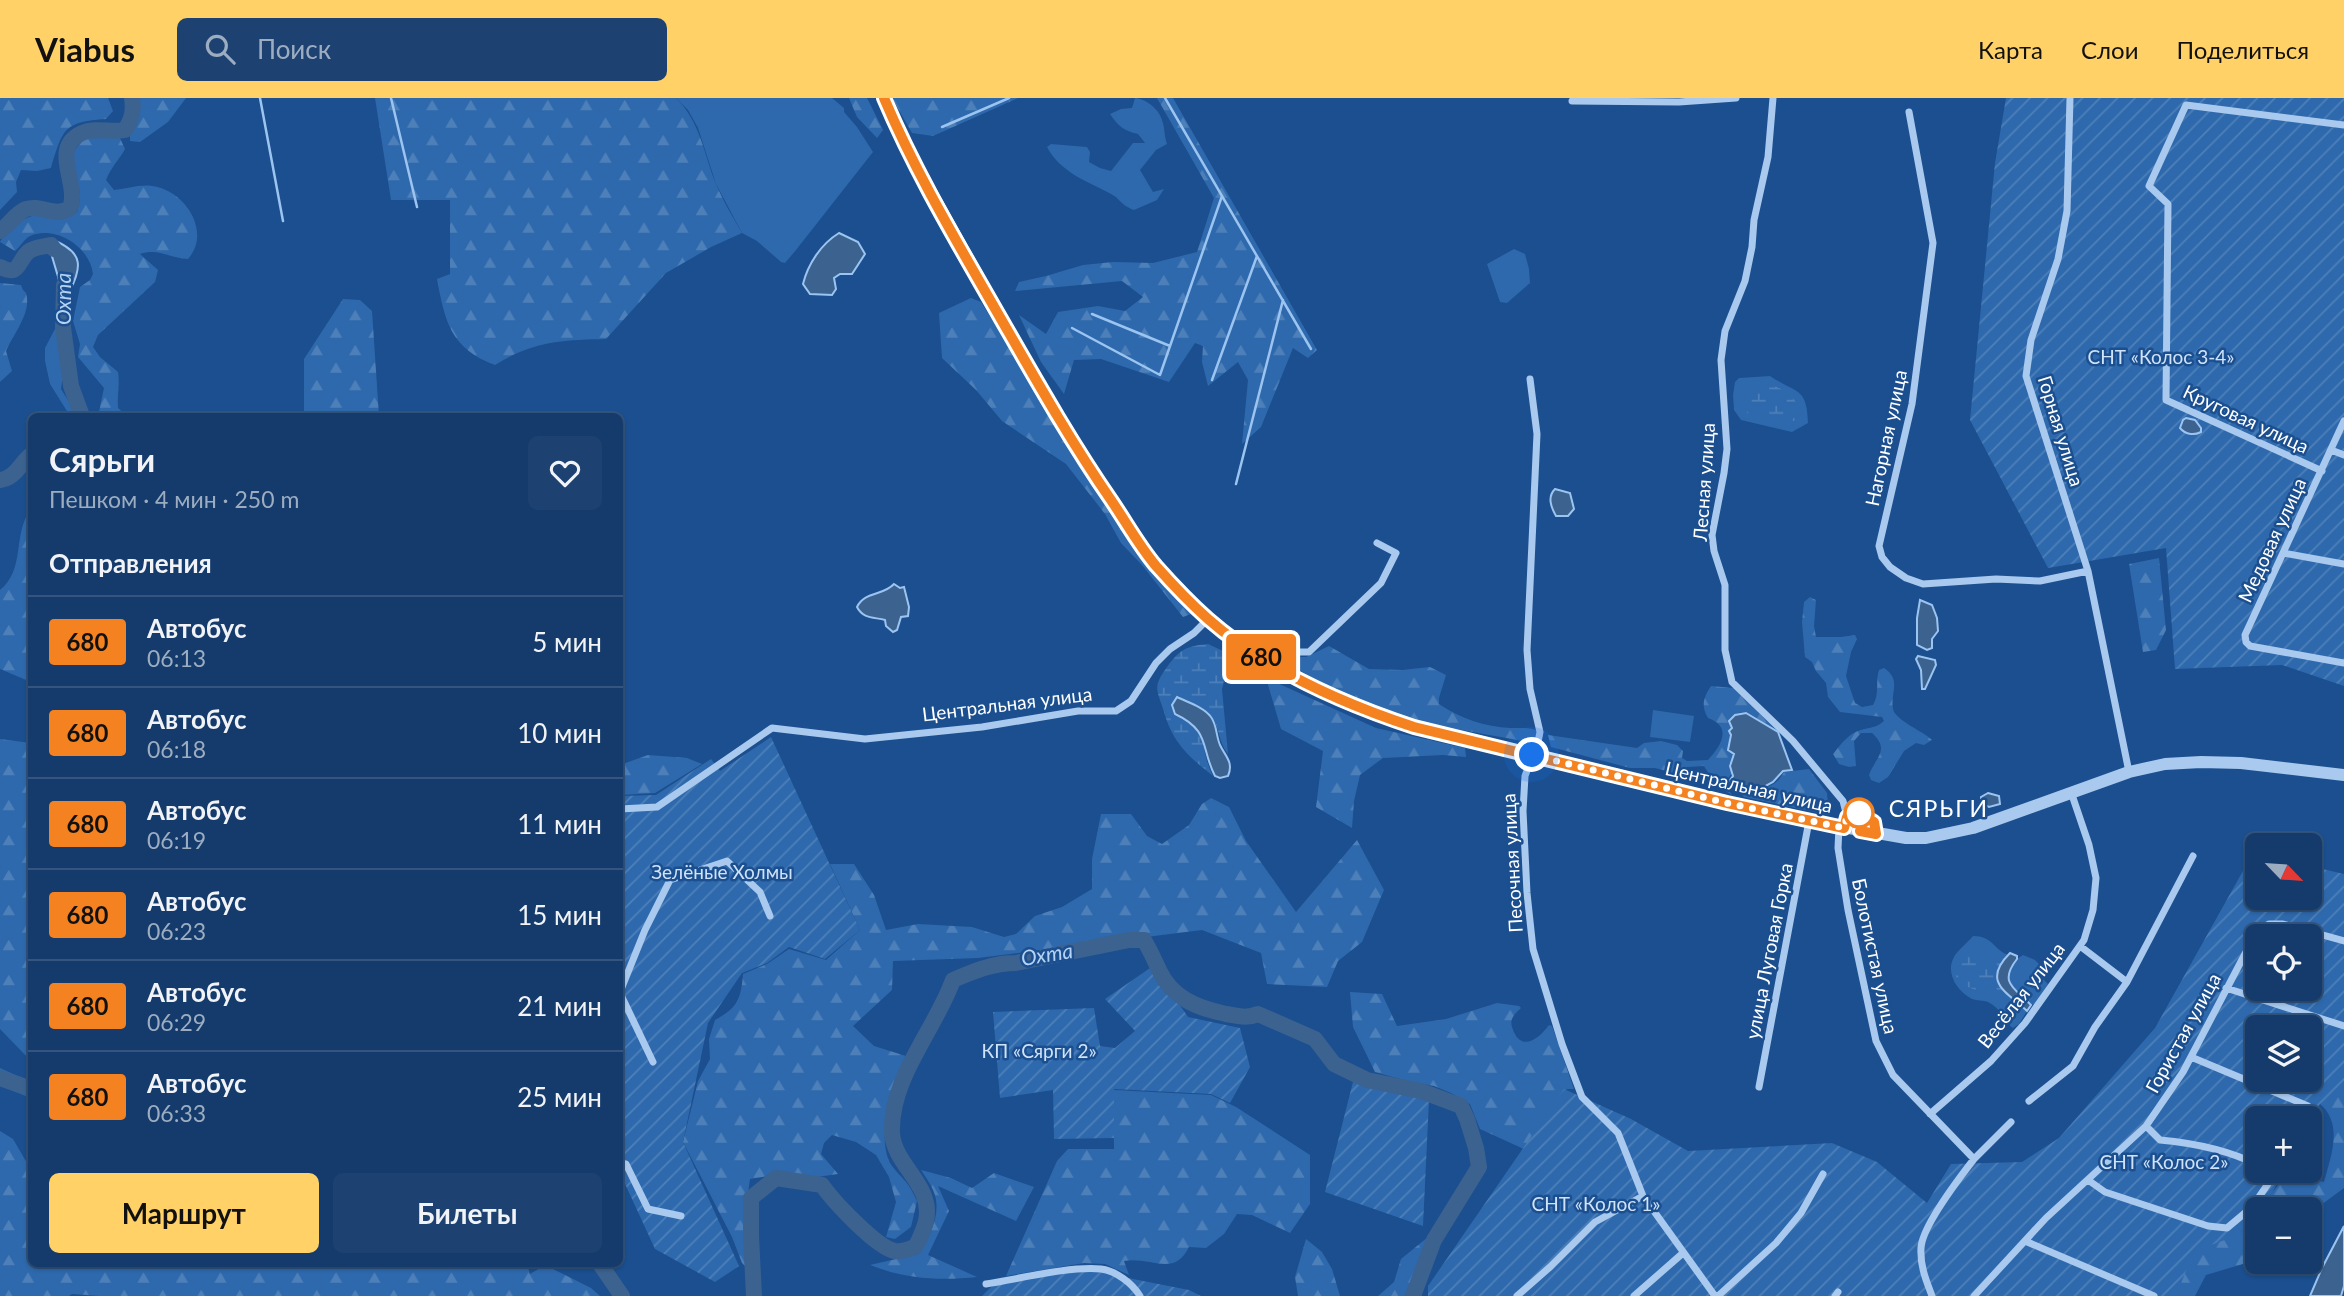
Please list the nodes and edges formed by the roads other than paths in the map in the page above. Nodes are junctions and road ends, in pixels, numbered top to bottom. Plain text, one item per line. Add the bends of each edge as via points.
1 (884, 98) edge
2 (1736, 98) edge
3 (1773, 98) edge
4 (2070, 98) edge
5 (1572, 101) dead end
6 (2184, 101) edge
7 (1909, 112) dead end
8 (2344, 125) edge
9 (1530, 379) dead end
10 (2344, 421) edge
11 (2331, 450) junction
12 (2344, 455) edge
13 (2322, 471) junction
14 (1377, 542) dead end
15 (2283, 552) junction
16 (2344, 564) edge
17 (2088, 571) junction
18 (1208, 619) junction
19 (1252, 652) junction
20 (2344, 663) edge
21 (1532, 755) junction
22 (2129, 772) junction
23 (2344, 775) edge
24 (2071, 792) junction
25 (623, 809) edge
26 (1810, 821) junction
27 (1842, 828) junction
28 (2193, 856) dead end
29 (770, 916) dead end
30 (2344, 941) edge
31 (2080, 946) junction
32 (2127, 982) junction
33 (623, 985) edge
34 (2226, 988) junction
35 (623, 998) edge
36 (2344, 1026) edge
37 (2191, 1058) junction
38 (653, 1062) dead end
39 (1759, 1087) dead end
40 (2029, 1101) dead end
41 (2308, 1106) dead end
42 (1930, 1114) junction
43 (2011, 1122) dead end
44 (2146, 1126) junction
45 (1974, 1159) junction
46 (2245, 1160) edge
47 (623, 1164) edge
48 (1823, 1174) dead end
49 (2088, 1180) junction
50 (2269, 1183) edge
51 (1643, 1196) junction
52 (681, 1216) dead end
53 (2025, 1241) junction
54 (1683, 1253) junction
55 (986, 1284) dead end
56 (1140, 1296) edge
57 (1517, 1296) edge
58 (1634, 1296) edge
59 (1717, 1296) edge
60 (1932, 1296) edge
61 (1974, 1296) edge
62 (2154, 1296) edge

1 - 18 street, Центральная улица via 969,261 1100,484 1155,564
2 - 5 street
3 - 27 street, Лесная улица via 1768,157 1745,281 1725,331 1721,360 1727,449 1712,535 1725,585 1725,650 1732,682 1793,741 1843,801 1847,817
4 - 17 street, Горная улица via 2067,211 2058,259 2031,340 2026,376
6 - 8 street, Круговая улица
6 - 13 street, Круговая улица via 2149,186 2168,204 2166,400
7 - 17 street, Нагорная улица via 1933,243 1912,404 1879,545 1882,558 1906,578 1923,584 2040,581
9 - 21 street, Песочная улица via 1536,434 1527,650 1540,732
10 - 11 street, Медовая улица
11 - 12 street
11 - 13 street, Медовая улица
13 - 15 street, Медовая улица
14 - 19 street via 1396,553 1381,583 1309,652
15 - 16 street
15 - 20 street, Медовая улица via 2245,635 2246,642
17 - 22 street, Горная улица
18 - 19 street, Центральная улица
18 - 25 street, Центральная улица via 1170,649 1131,701 1116,711 1078,711 865,740 772,728 656,807
19 - 21 street, Центральная улица via 1373,714
21 - 26 street, Центральная улица
21 - 51 street, Песочная улица via 1525,776 1523,811 1532,944 1578,1090 1618,1133
22 - 23 street, Центральная улица via 2201,762
22 - 24 street, Центральная улица
24 - 27 street, Центральная улица via 1947,835 1906,838
24 - 31 street, Весёлая улица via 2096,878 2093,910
26 - 27 street, Центральная улица
26 - 39 street, улица Луговая Горка
27 - 42 street, Болотистая улица via 1838,848 1876,1041 1893,1075
28 - 32 street
29 - 33 street via 760,892 727,861 670,880
30 - 34 street, Гористая улица via 2283,924 2269,925 2256,933
31 - 32 street
31 - 42 street, Весёлая улица via 2025,1023 1991,1061
32 - 40 street via 2073,1066
34 - 36 street
34 - 37 street, Гористая улица
35 - 38 street
37 - 41 street
37 - 44 street, Гористая улица
42 - 45 street, Болотистая улица
43 - 45 street
44 - 46 street via 2160,1140
44 - 49 street, Гористая улица
45 - 60 street via 1928,1225 1921,1245 1922,1272
47 - 52 street via 648,1209
48 - 59 street via 1801,1213 1776,1243
49 - 50 street via 2105,1192 2227,1228 2252,1207
49 - 53 street, Гористая улица
51 - 54 street
51 - 57 street via 1595,1222
53 - 61 street, Гористая улица
53 - 62 street
54 - 58 street
54 - 59 street
55 - 56 street via 1104,1269 1124,1278

